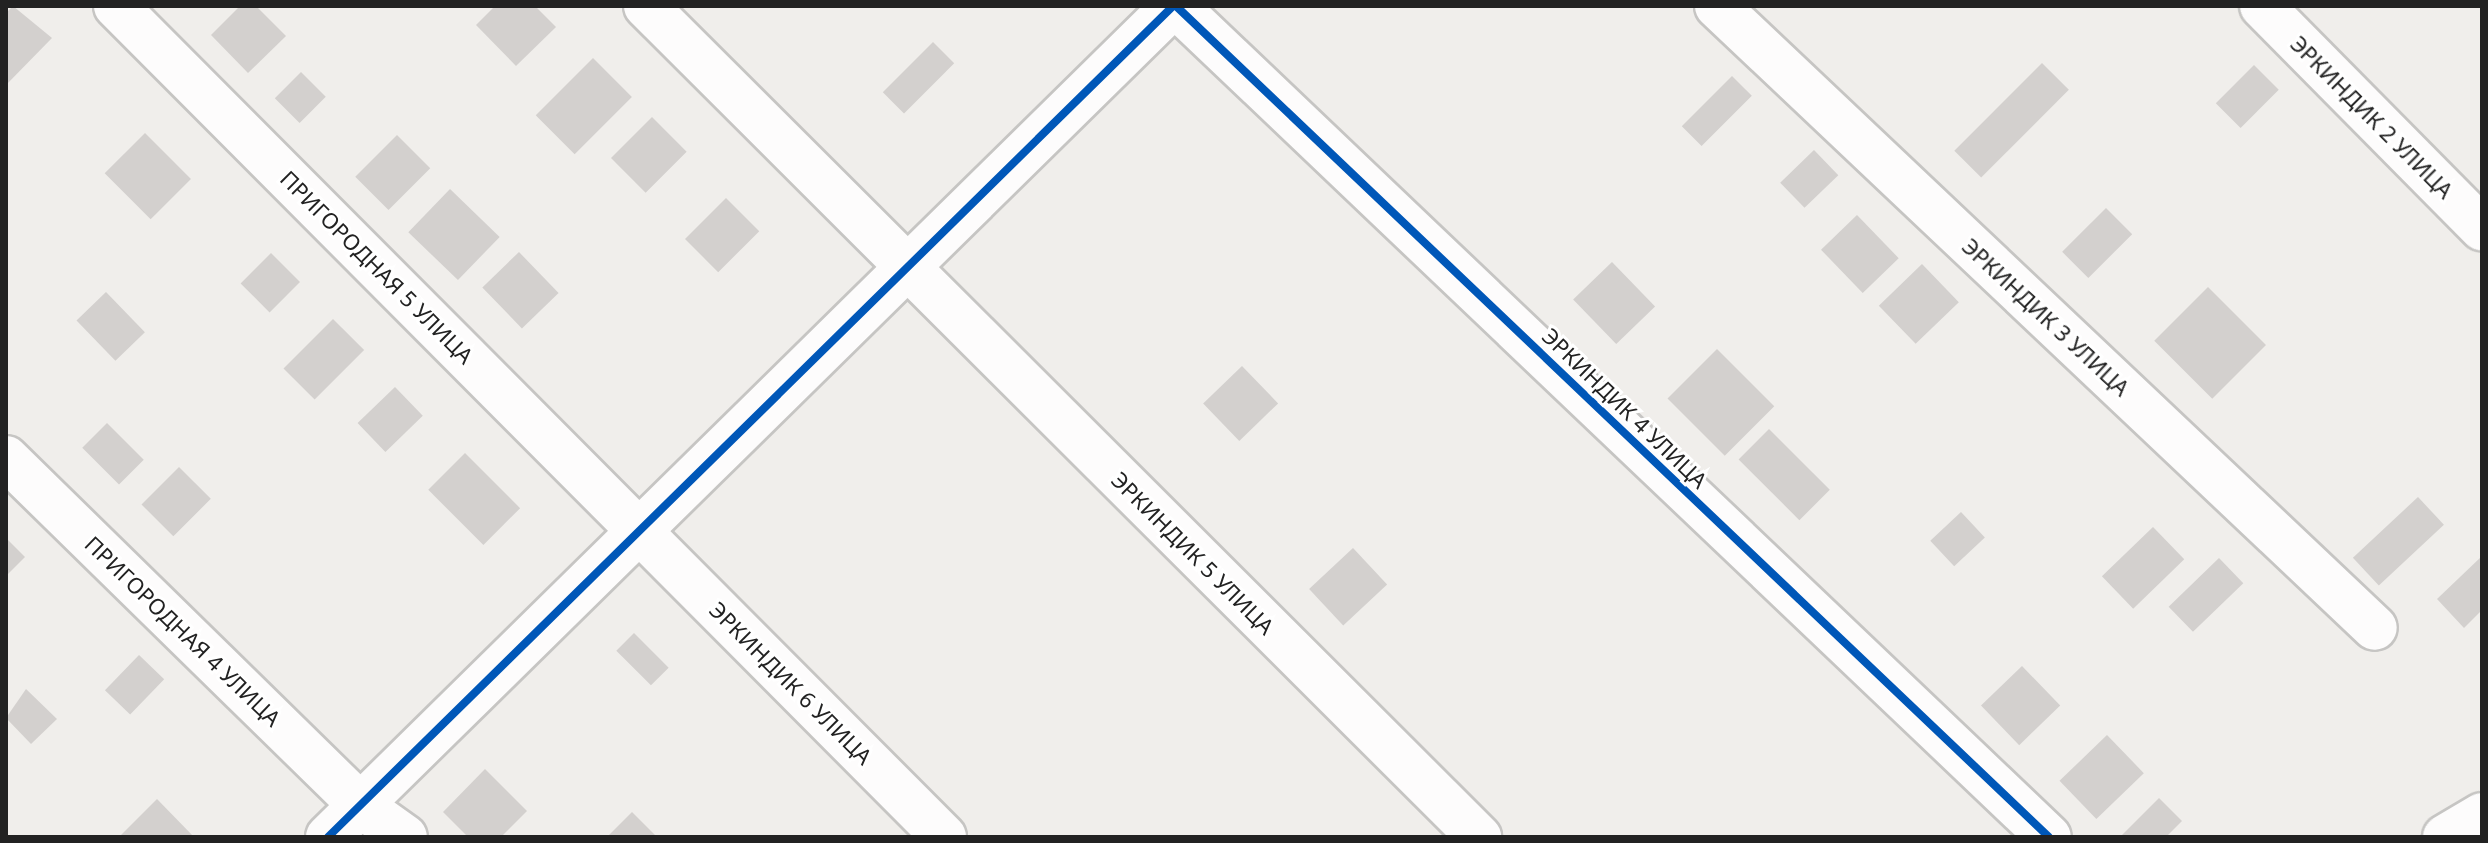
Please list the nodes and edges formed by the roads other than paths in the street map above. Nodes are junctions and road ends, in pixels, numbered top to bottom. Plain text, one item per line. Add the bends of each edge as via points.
1 (116, 6) edge
2 (646, 6) edge
3 (1174, 6) edge
4 (1717, 6) edge
5 (2262, 6) edge
6 (2482, 228) edge
7 (907, 269) junction
8 (6, 458) edge
9 (637, 529) junction
10 (2375, 628) dead end
11 (360, 805) junction
12 (2482, 815) edge
13 (328, 837) edge
14 (405, 837) edge
15 (944, 837) edge
16 (1479, 837) edge
17 (2049, 837) edge
18 (2445, 837) edge

1 - 9 street, ПРИГОРОДНАЯ 5 УЛИЦА
2 - 7 street, ЭРКИНДИК 5 УЛИЦА
3 - 7 street
3 - 17 street, ЭРКИНДИК 4 УЛИЦА
4 - 10 street, ЭРКИНДИК 3 УЛИЦА
5 - 6 street, ЭРКИНДИК 2 УЛИЦА
7 - 9 street
7 - 16 street, ЭРКИНДИК 5 УЛИЦА
8 - 11 street, ПРИГОРОДНАЯ 4 УЛИЦА
9 - 11 street
9 - 15 street, ЭРКИНДИК 6 УЛИЦА
11 - 13 street
11 - 14 street, ПРИГОРОДНАЯ 4 УЛИЦА
12 - 18 street

